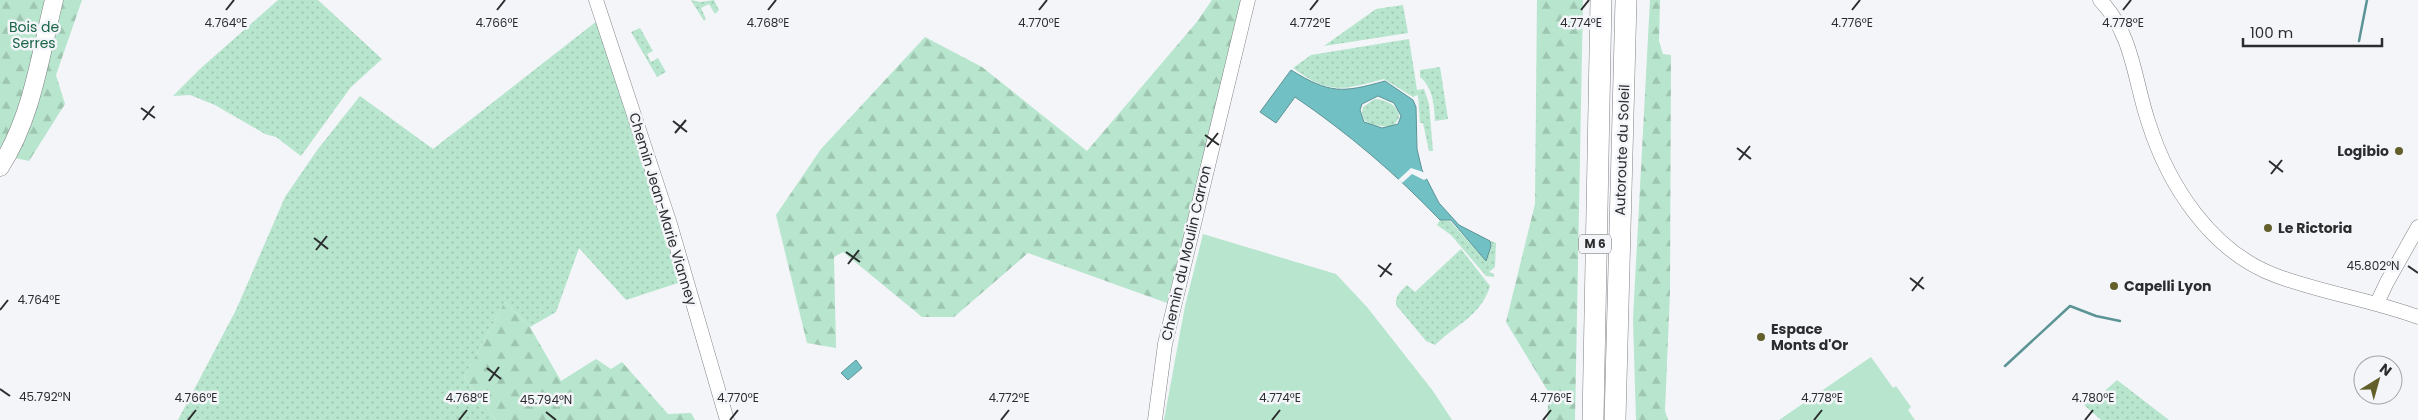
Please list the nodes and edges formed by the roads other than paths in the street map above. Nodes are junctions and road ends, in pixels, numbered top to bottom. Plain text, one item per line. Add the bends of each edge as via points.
1 (54, 0) edge
2 (596, 0) edge
3 (1248, 0) edge
4 (1595, 0) edge
5 (1601, 0) edge
6 (1628, 0) edge
7 (2100, 0) edge
8 (1598, 68) junction
9 (0, 167) edge
10 (2418, 227) edge
11 (2378, 303) junction
12 (2418, 317) edge
13 (727, 420) edge
14 (1155, 420) edge
15 (1593, 420) edge
16 (1615, 420) edge

1 - 9 main road via 23,118
2 - 13 street, Chemin Jean-Marie Vianney via 670,224
3 - 14 street, Chemin du Moulin Carron via 1165,344
4 - 8 highway
5 - 8 highway, Autoroute du Soleil / M 6
6 - 16 highway, Autoroute du Soleil / M 6
7 - 11 street via 2127,40 2161,158 2199,218 2243,258 2264,271
8 - 15 highway, Autoroute du Soleil / M 6
10 - 11 street
11 - 12 street

